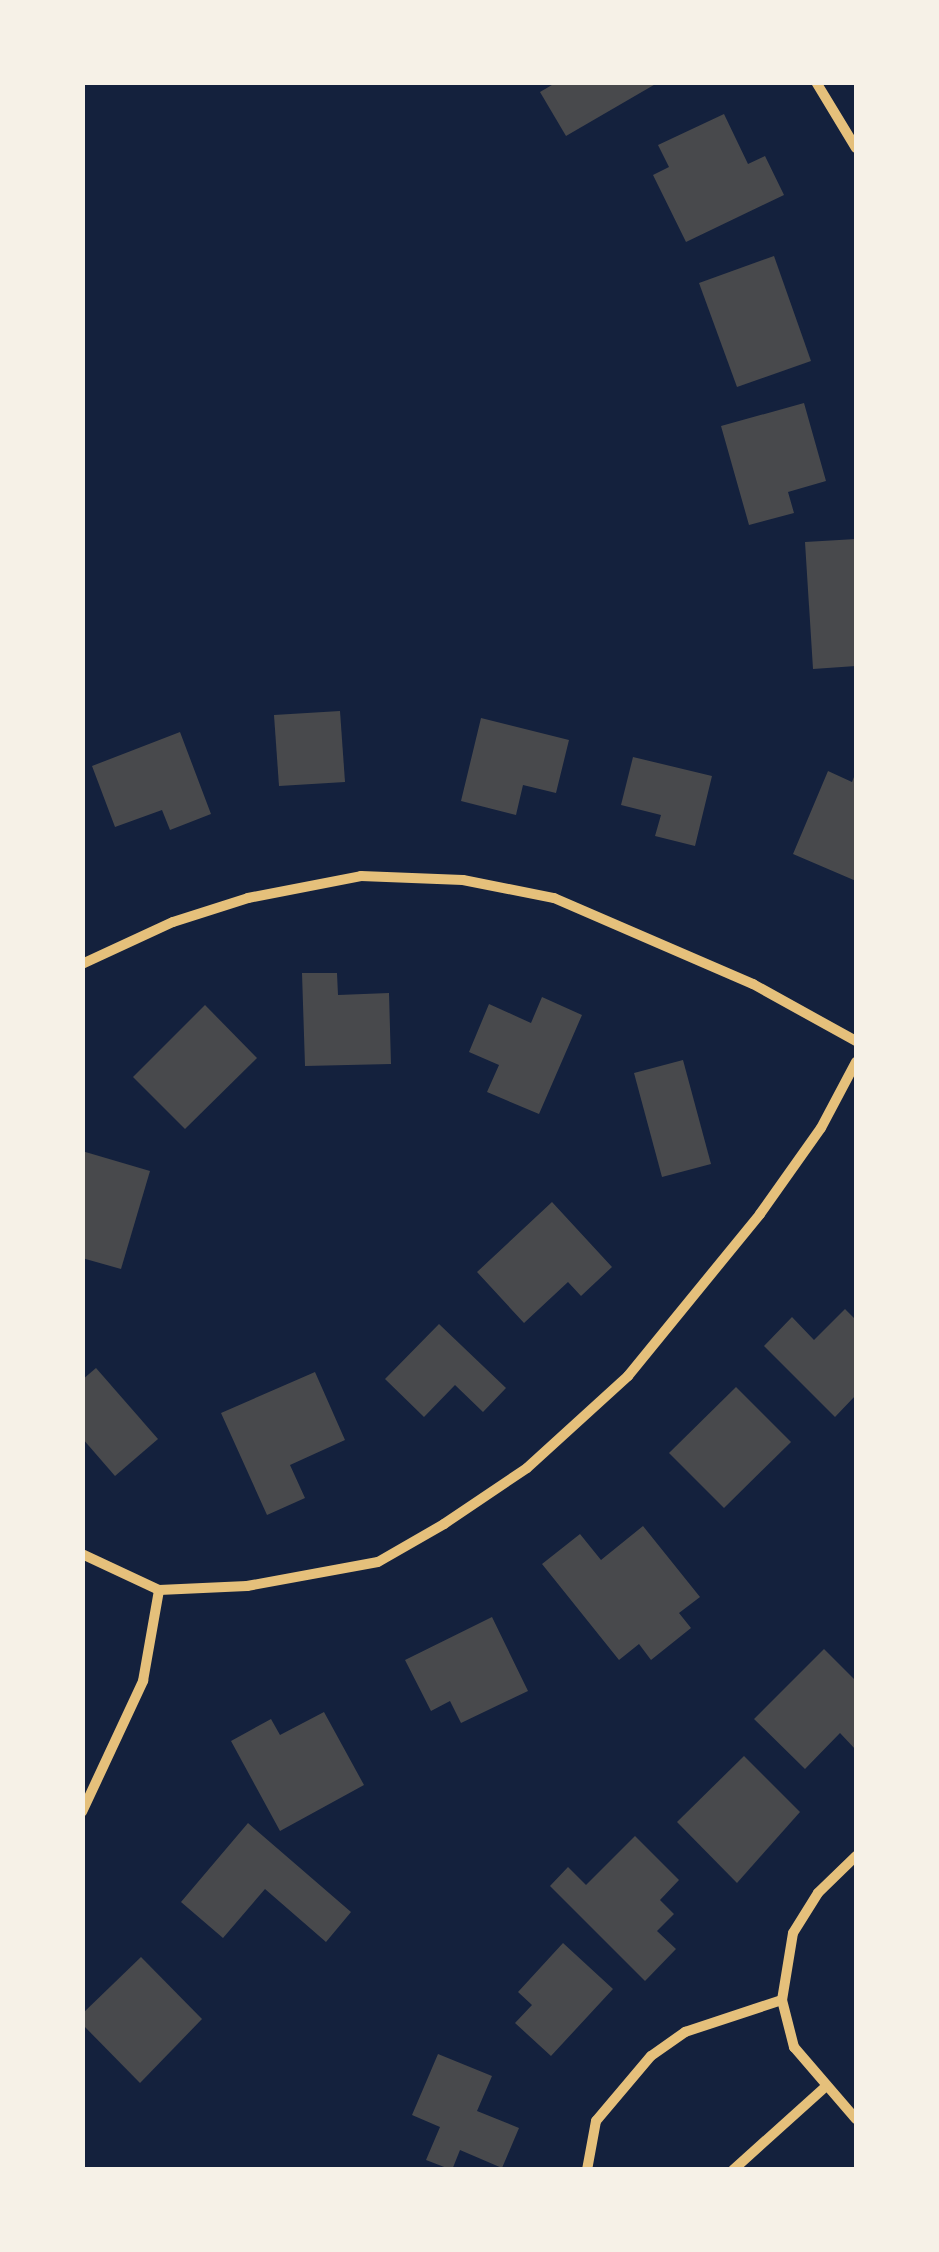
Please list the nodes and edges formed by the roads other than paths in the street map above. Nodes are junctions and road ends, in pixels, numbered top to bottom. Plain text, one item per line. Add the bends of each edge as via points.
1 (816, 82) edge
2 (856, 148) edge
3 (82, 964) edge
4 (856, 1041) edge
5 (856, 1062) edge
6 (82, 1554) edge
7 (159, 1590) junction
8 (82, 1812) edge
9 (856, 1856) edge
10 (782, 2000) junction
11 (824, 2088) junction
12 (856, 2119) edge
13 (587, 2170) edge
14 (733, 2170) edge

1 - 2 street
3 - 4 street via 173,922 248,898 361,876 463,880 554,898 754,984
5 - 7 street via 821,1128 708,1284 628,1376 526,1468 378,1562 247,1586
6 - 7 street
7 - 8 street via 144,1681
9 - 10 street via 818,1893 793,1932
10 - 11 street via 794,2047
10 - 13 street via 685,2032 650,2056 596,2120
11 - 12 street
11 - 14 street

